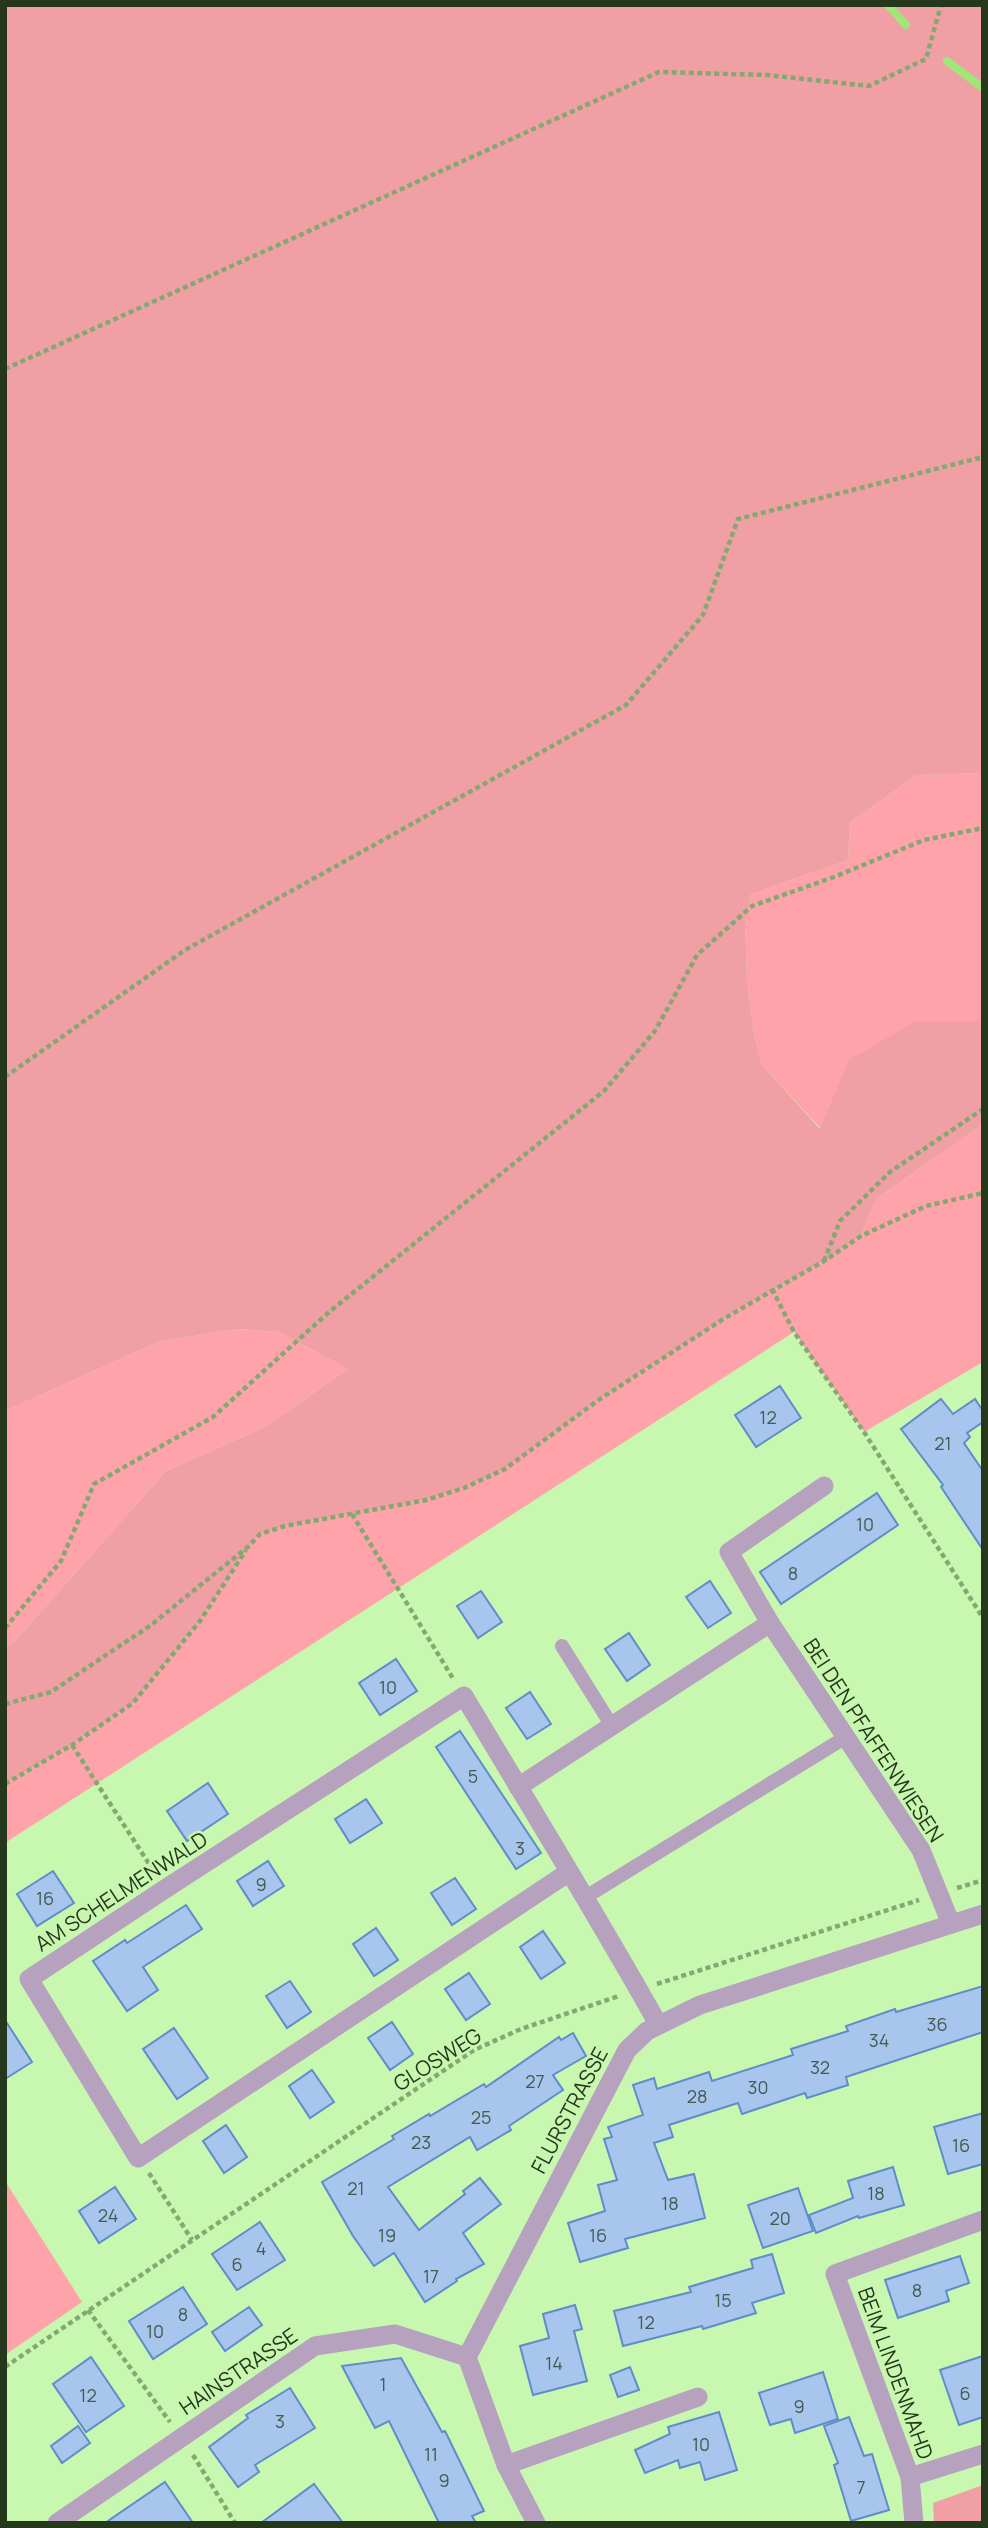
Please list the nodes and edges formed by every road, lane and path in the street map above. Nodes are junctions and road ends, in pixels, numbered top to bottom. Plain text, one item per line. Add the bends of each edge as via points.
1 (941, 5) edge
2 (5, 369) edge
3 (983, 457) edge
4 (983, 828) edge
5 (5, 1077) edge
6 (983, 1109) edge
7 (983, 1193) edge
8 (824, 1261) junction
9 (772, 1289) junction
10 (824, 1486) dead end
11 (352, 1514) junction
12 (249, 1546) junction
13 (983, 1618) edge
14 (770, 1623) junction
15 (5, 1628) edge
16 (562, 1646) dead end
17 (464, 1696) junction
18 (5, 1704) edge
19 (612, 1726) junction
20 (846, 1737) junction
21 (72, 1745) junction
22 (5, 1784) edge
23 (518, 1787) junction
24 (569, 1872) junction
25 (983, 1880) edge
26 (164, 1889) junction
27 (939, 1894) junction
28 (584, 1898) junction
29 (983, 1914) edge
30 (951, 1924) junction
31 (639, 1989) junction
32 (658, 2024) junction
33 (138, 2158) junction
34 (983, 2220) edge
35 (192, 2240) junction
36 (88, 2310) junction
37 (467, 2357) junction
38 (5, 2367) edge
39 (698, 2398) dead end
40 (182, 2437) junction
41 (983, 2454) edge
42 (506, 2465) junction
43 (910, 2477) junction
44 (69, 2519) edge
45 (235, 2523) edge
46 (536, 2523) edge
47 (914, 2523) edge

1 - 2 path via 926,59 869,86 767,75 659,72
3 - 5 path via 738,520 703,615 626,705 185,950
4 - 15 path via 924,839 752,906 696,955 655,1031 604,1091 329,1312 213,1417 94,1484 61,1560
6 - 8 path via 890,1172 840,1221
7 - 8 path via 926,1206 861,1236
8 - 9 path
9 - 11 path via 600,1399 505,1469 426,1500
9 - 13 path via 794,1332
10 - 14 street, BEI DEN PFAFFENWIESEN via 729,1552
11 - 12 path via 272,1530 260,1534
11 - 17 path
12 - 18 path via 151,1625 51,1692
12 - 21 path via 200,1620 133,1703
14 - 19 street
14 - 20 street, BEI DEN PFAFFENWIESEN
16 - 19 lane
17 - 23 street
17 - 26 street, AM SCHELMENWALD
19 - 23 street
20 - 27 street, BEI DEN PFAFFENWIESEN via 920,1850
20 - 28 lane
21 - 22 path
21 - 26 path
23 - 24 street
24 - 28 street
24 - 33 street
25 - 27 path, GLOSWEG
26 - 33 street, AM SCHELMENWALD via 29,1979
27 - 30 street, BEI DEN PFAFFENWIESEN
27 - 31 path, GLOSWEG
28 - 31 street
29 - 30 street, FLURSTRASSE
30 - 32 street, FLURSTRASSE via 700,2005
31 - 32 street
31 - 35 path, GLOSWEG via 474,2050
32 - 37 street, FLURSTRASSE via 627,2049
33 - 35 path
34 - 43 street, BEIM LINDENMAHD via 835,2274
35 - 36 path, GLOSWEG
36 - 38 path, GLOSWEG
36 - 40 path
37 - 40 street, HAINSTRASSE via 395,2334 315,2346
37 - 42 street
39 - 42 street
40 - 44 street, HAINSTRASSE
40 - 45 path
41 - 43 street, BEIM LINDENMAHD
42 - 46 street
43 - 47 street, BEIM LINDENMAHD

